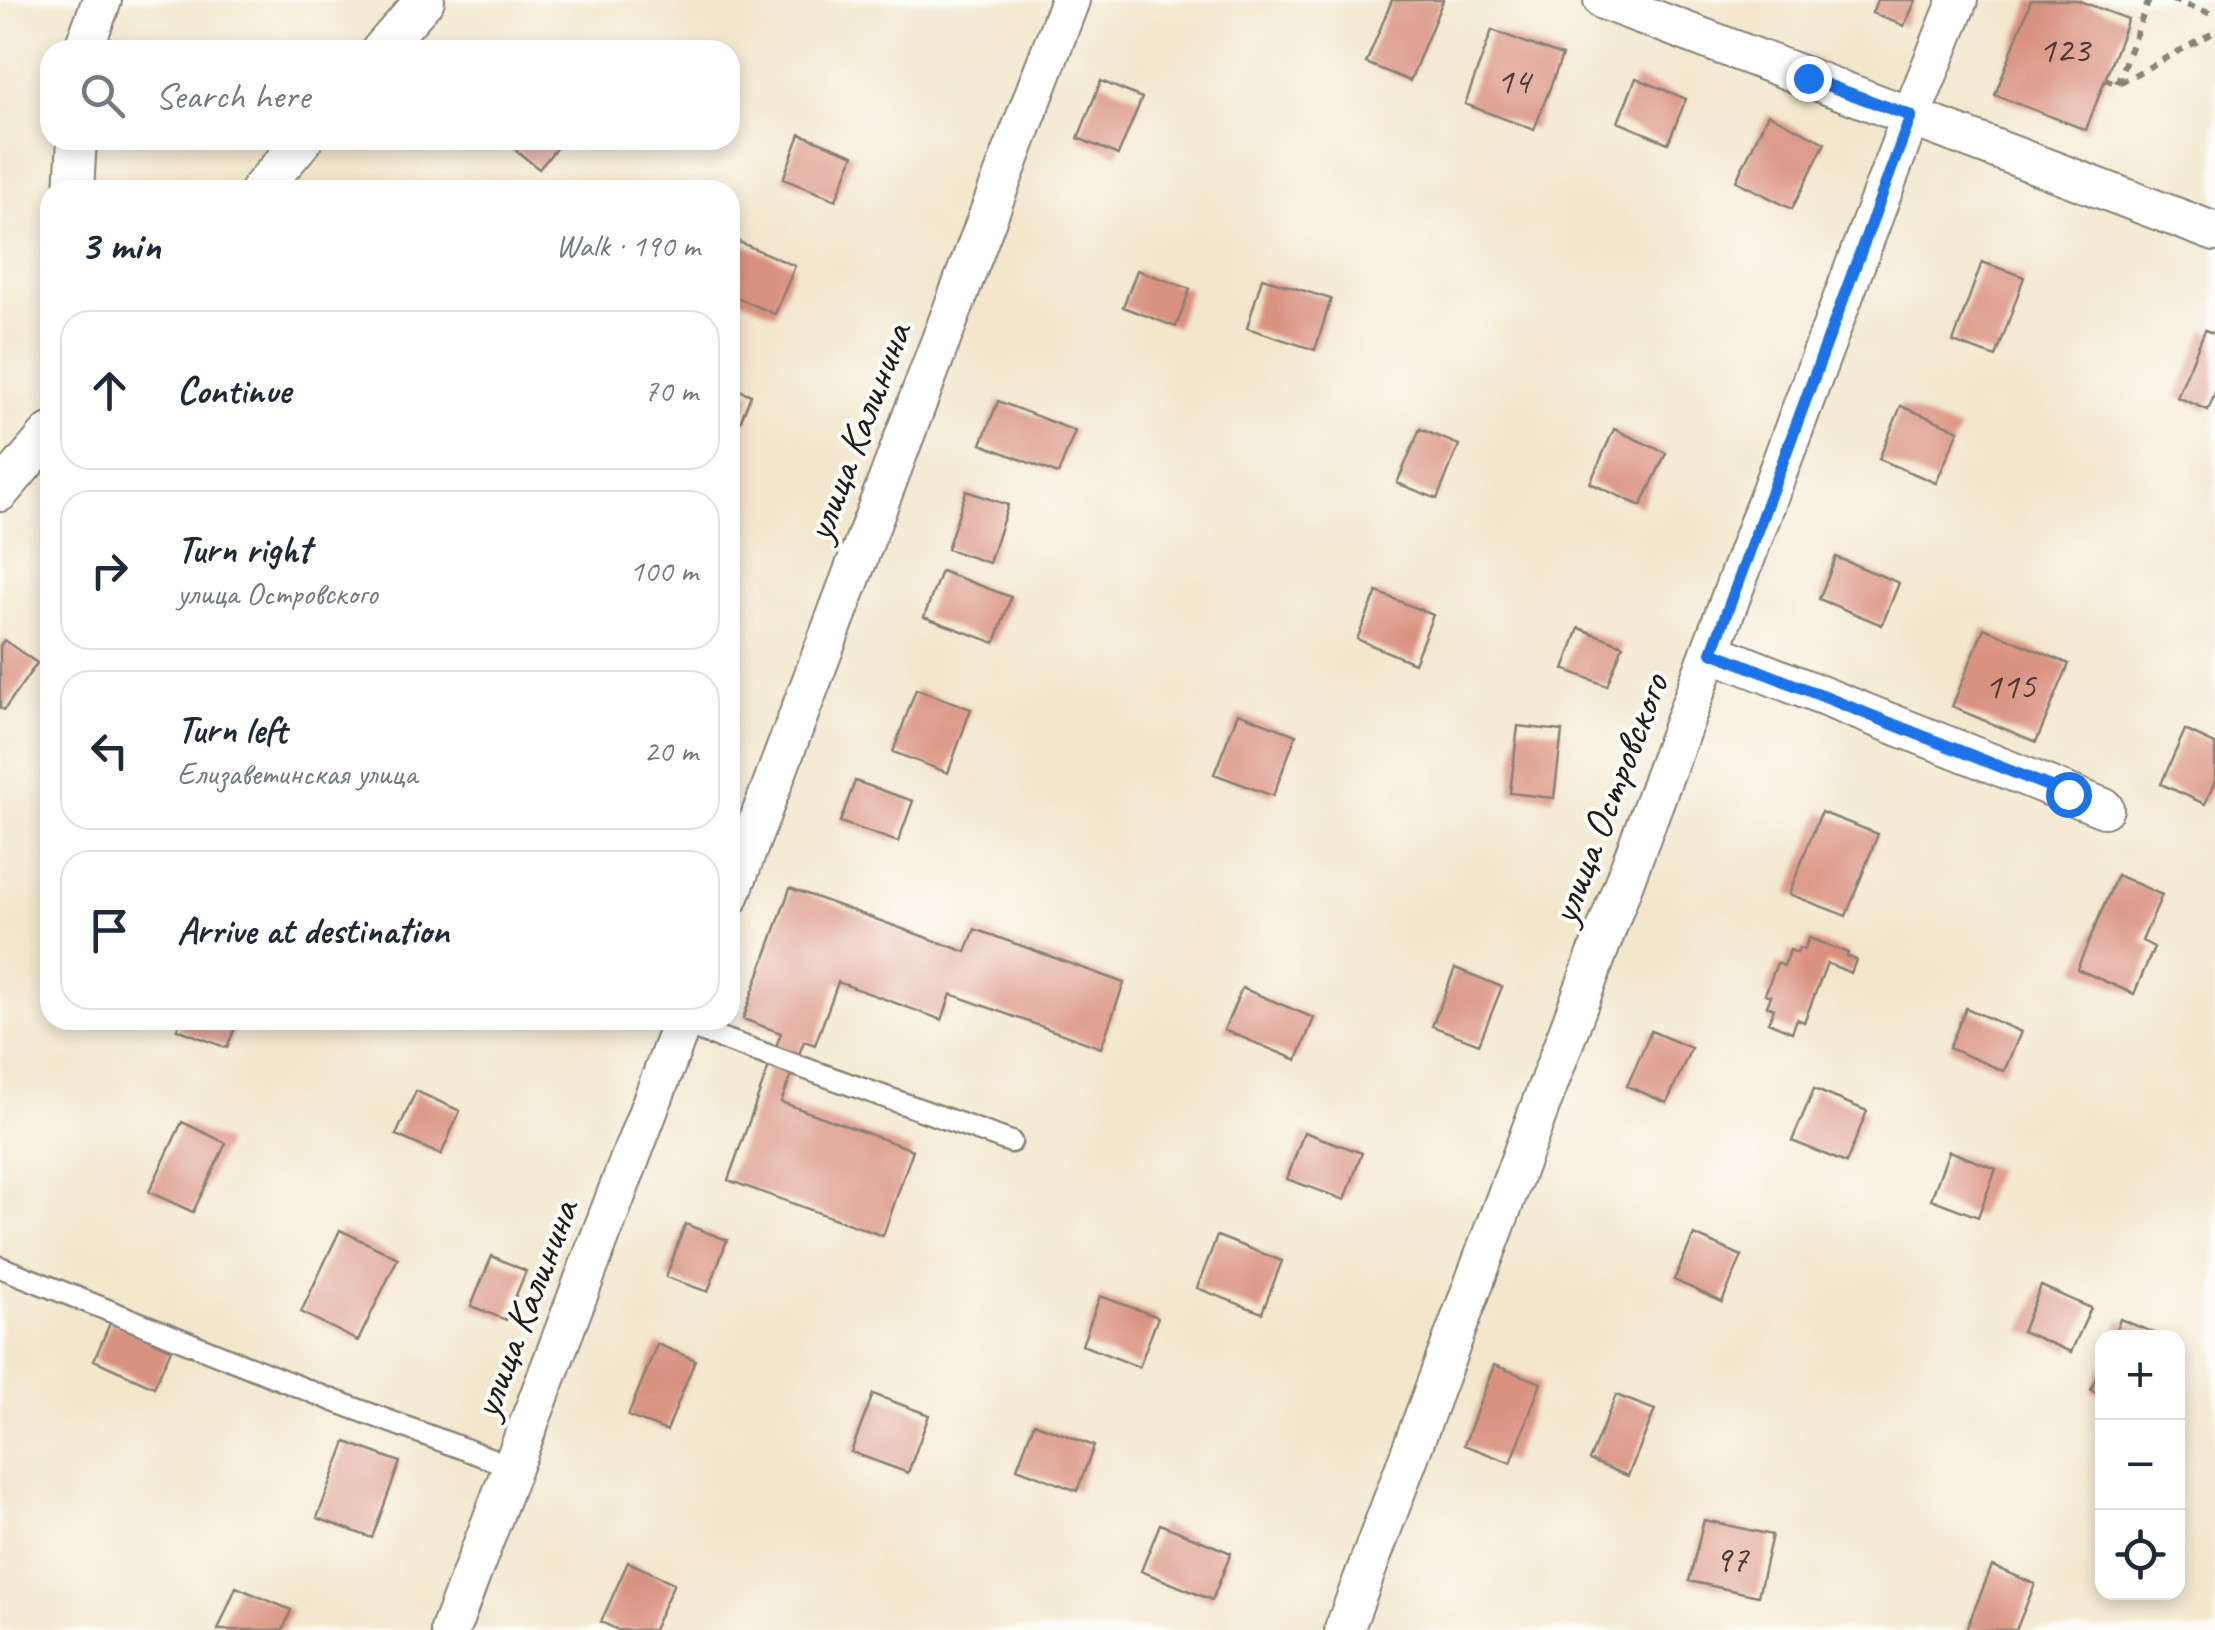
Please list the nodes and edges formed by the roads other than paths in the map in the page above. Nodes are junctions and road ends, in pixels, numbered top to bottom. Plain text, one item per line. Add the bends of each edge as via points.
1 (102, 0) edge
2 (424, 0) edge
3 (1070, 0) edge
4 (1603, 0) edge
5 (1958, 0) edge
6 (87, 40) edge
7 (390, 40) edge
8 (1911, 116) junction
9 (76, 150) edge
10 (295, 150) edge
11 (75, 180) edge
12 (269, 180) edge
13 (2215, 232) edge
14 (40, 445) edge
15 (0, 492) edge
16 (1712, 652) junction
17 (2104, 808) dead end
18 (740, 870) edge
19 (679, 1030) edge
20 (704, 1030) edge
21 (1012, 1142) dead end
22 (0, 1267) edge
23 (512, 1467) junction
24 (450, 1630) edge
25 (1344, 1630) edge

1 - 6 street
2 - 7 street
3 - 18 street, улица Калинина
4 - 8 street
5 - 8 street, улица Островского
8 - 13 street
8 - 16 street, улица Островского
9 - 11 street
10 - 12 street
14 - 15 street
16 - 17 street
16 - 25 street, улица Островского
19 - 23 street, улица Калинина
20 - 21 lane
22 - 23 lane
23 - 24 street, улица Калинина

